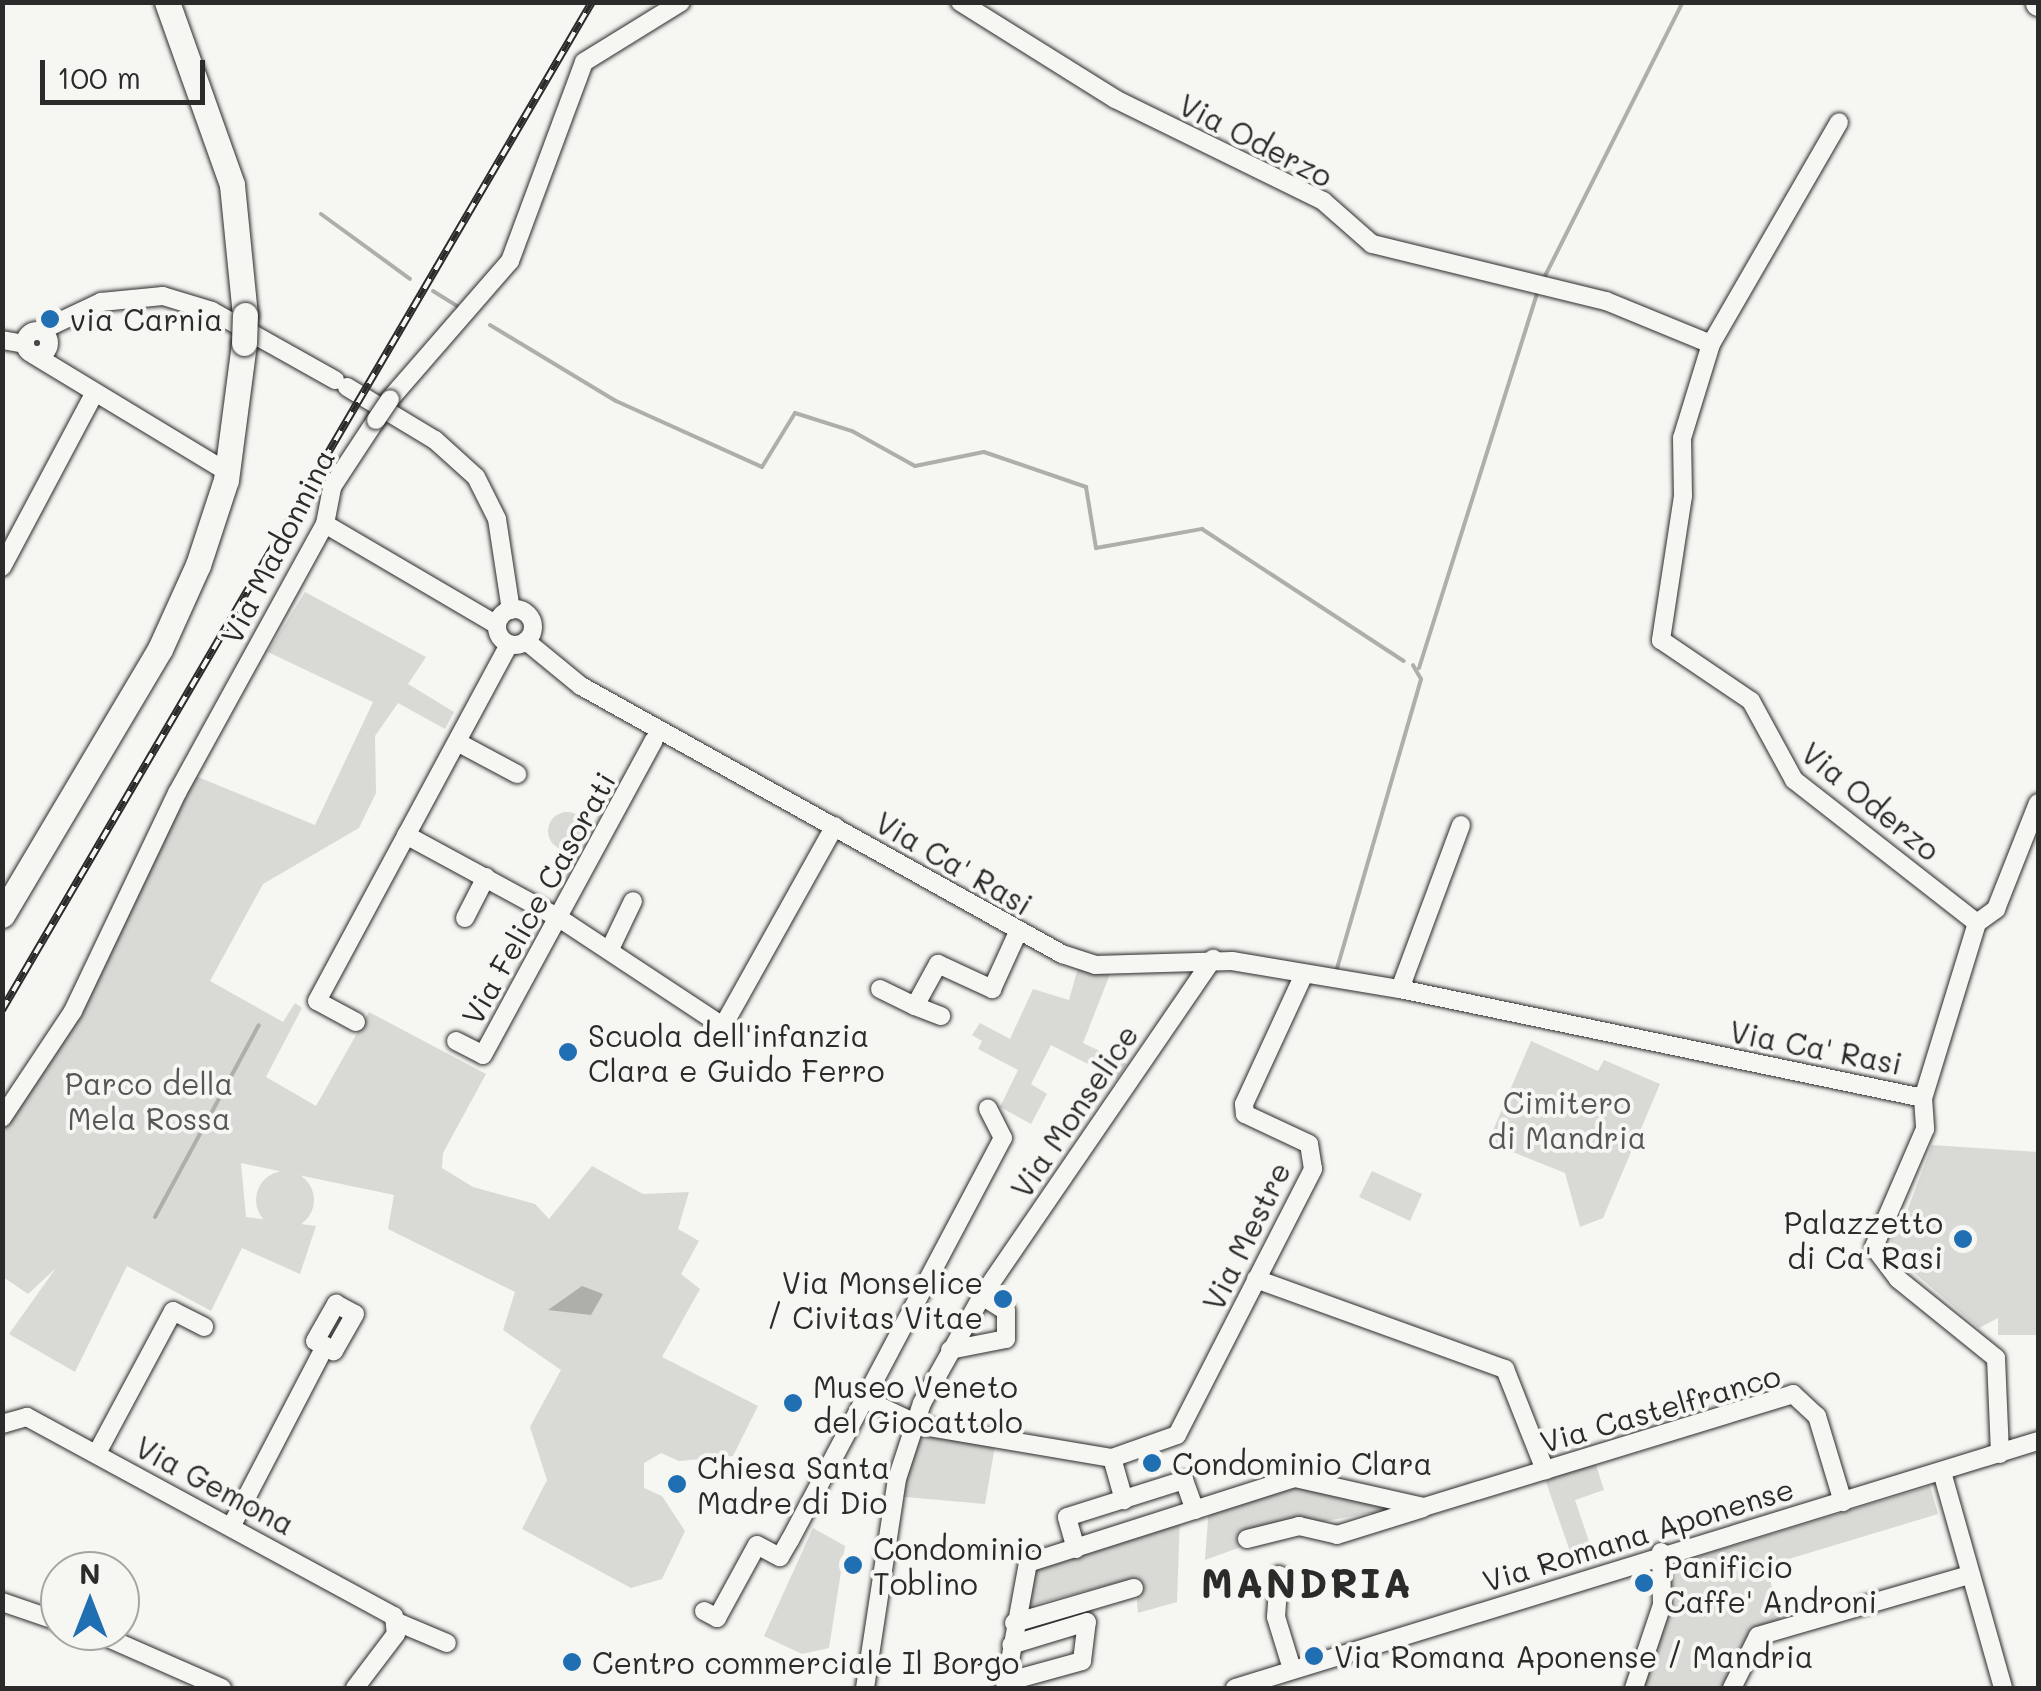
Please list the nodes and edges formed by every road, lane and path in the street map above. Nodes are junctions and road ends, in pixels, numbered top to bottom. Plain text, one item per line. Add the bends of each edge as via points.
1 (168, 2) edge
2 (682, 2) edge
3 (960, 2) edge
4 (1839, 122) dead end
5 (33, 342) edge
6 (1711, 344) junction
7 (94, 394) junction
8 (219, 467) dead end
9 (325, 524) junction
10 (2, 567) edge
11 (511, 610) junction
12 (497, 625) junction
13 (518, 642) junction
14 (654, 740) dead end
15 (458, 743) junction
16 (517, 774) dead end
17 (2038, 803) edge
18 (1461, 825) dead end
19 (836, 826) junction
20 (406, 836) junction
21 (486, 877) junction
22 (634, 901) dead end
23 (2, 916) edge
24 (465, 918) dead end
25 (559, 918) junction
26 (1978, 923) junction
27 (1018, 932) junction
28 (610, 949) junction
29 (1213, 959) junction
30 (1304, 974) junction
31 (1400, 988) junction
32 (880, 989) dead end
33 (915, 1006) junction
34 (941, 1016) dead end
35 (356, 1022) dead end
36 (456, 1041) dead end
37 (1922, 1098) junction
38 (988, 1110) dead end
39 (2, 1118) edge
40 (1256, 1279) junction
41 (982, 1296) junction
42 (204, 1328) dead end
43 (324, 1346) junction
44 (950, 1350) junction
45 (864, 1399) junction
46 (914, 1423) junction
47 (2, 1424) edge
48 (2038, 1441) edge
49 (96, 1453) junction
50 (2000, 1454) junction
51 (1112, 1458) junction
52 (1545, 1470) junction
53 (1942, 1472) junction
54 (1124, 1500) junction
55 (1843, 1502) junction
56 (1424, 1507) junction
57 (1195, 1510) junction
58 (232, 1524) junction
59 (1247, 1539) dead end
60 (1076, 1549) junction
61 (1661, 1552) junction
62 (1279, 1575) dead end
63 (1970, 1575) junction
64 (1134, 1588) dead end
65 (1089, 1601) junction
66 (2, 1602) edge
67 (704, 1611) dead end
68 (40, 1615) edge
69 (397, 1622) junction
70 (1087, 1622) junction
71 (1014, 1623) junction
72 (447, 1644) dead end
73 (1011, 1644) junction
74 (138, 1651) edge
75 (1292, 1670) junction
76 (1006, 1685) edge
77 (222, 1688) edge
78 (356, 1688) edge
79 (865, 1688) edge
80 (1235, 1688) edge
81 (1634, 1688) edge
82 (1732, 1688) edge
83 (2003, 1688) edge

1 - 23 highway, bridge via 232,185 244,343 226,480 160,649
2 - 9 street, Via Madonnina, bridge via 584,62 510,261 480,303 390,398 332,487
3 - 6 street, Via Oderzo via 1114,99 1322,201 1372,244 1606,301
4 - 6 street, Via Oderzo
5 - 7 street
5 - 11 street, Via Ca' Rasi via 102,302 178,298 341,383 435,440 476,477 497,520
6 - 26 street, Via Oderzo via 1682,438 1684,496 1659,618 1666,651 1734,685 1794,780
7 - 8 street
7 - 10 street
9 - 12 street, Via Ca' Rasi
9 - 39 street, Via Madonnina via 177,793 41,1070
11 - 12 street
11 - 13 street, Via Ca' Rasi via 530,619
12 - 13 street, Via Ca' Rasi
13 - 15 street
13 - 19 street, Via Ca' Rasi via 581,686
14 - 25 street, Via Felice Casorati
15 - 16 street
15 - 20 street
17 - 26 street via 1996,909
18 - 31 street
19 - 27 street, Via Ca' Rasi
19 - 28 street via 733,1022 699,1016
20 - 21 street
20 - 35 street via 317,1001
21 - 24 street
21 - 25 street
22 - 28 street
25 - 28 street
25 - 36 street, Via Felice Casorati via 483,1055
26 - 37 street
27 - 29 street, Via Ca' Rasi via 1095,965
27 - 33 street via 992,988 938,964
29 - 30 street, Via Ca' Rasi
29 - 41 street, Via Monselice
30 - 31 street, Via Ca' Rasi
30 - 40 street, Via Mestre via 1244,1104 1245,1114 1309,1144 1313,1169
31 - 37 street, Via Ca' Rasi
32 - 33 street
33 - 34 street
37 - 50 street, Via Ca' Rasi via 1925,1129 1874,1248 1898,1279 1996,1358
38 - 45 street via 1003,1138
40 - 51 street, Via Mestre via 1176,1435
40 - 52 street via 1504,1369
41 - 44 street, Via Monselice
41 - 44 street via 1006,1311 1006,1339
42 - 49 street via 173,1311
43 - 43 street via 316,1342 336,1304 355,1314 334,1352
43 - 58 street
44 - 46 street, Via Monselice
45 - 46 street, Via Mestre
45 - 67 street via 780,1557 757,1544 717,1618
46 - 51 street, Via Mestre
46 - 79 street, Via Monselice via 897,1478
47 - 49 street, Via Gemona via 27,1417
48 - 50 street, Via Romana Aponense
49 - 58 street, Via Gemona
50 - 53 street, Via Romana Aponense
51 - 54 street
52 - 55 street, Via Castelfranco via 1794,1394 1817,1416
52 - 56 street, Via Castelfranco
53 - 55 street, Via Romana Aponense
53 - 63 street
54 - 57 street via 1184,1480
54 - 60 street via 1067,1517
55 - 61 street, Via Romana Aponense
56 - 57 street, Via Castelfranco via 1295,1478
56 - 59 street, Via Castelfranco via 1338,1535 1300,1526
57 - 60 street, Via Castelfranco
58 - 69 street, Via Gemona
60 - 71 street, Via Castelfranco via 1028,1563
61 - 75 street, Via Romana Aponense
61 - 81 street via 1662,1605
62 - 75 street via 1276,1617
63 - 82 street via 1758,1636
63 - 83 street
64 - 65 street
65 - 70 street
65 - 71 street
66 - 68 street
69 - 72 street, Via Gemona
69 - 78 street
70 - 73 street
70 - 76 street via 1082,1661
71 - 73 street, Via Castelfranco
73 - 76 street, Via Castelfranco
74 - 77 street
75 - 80 street, Via Romana Aponense

